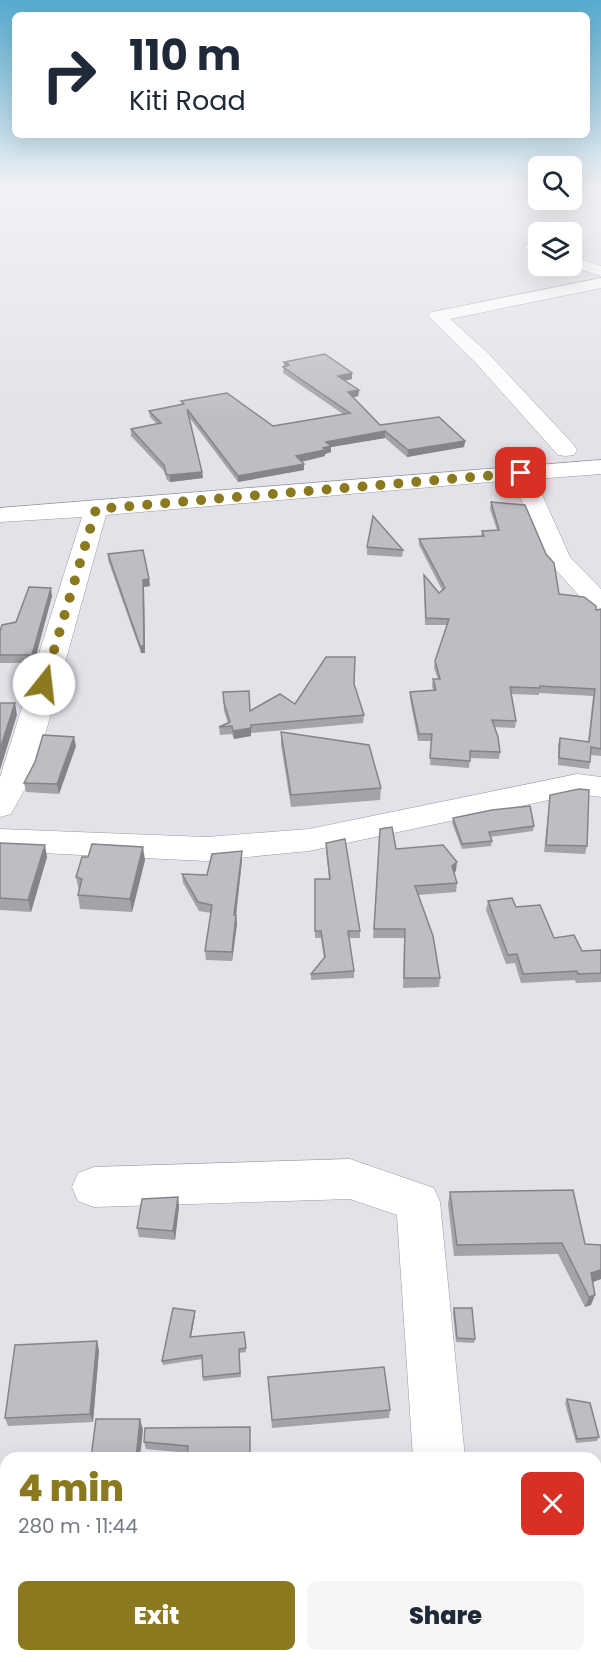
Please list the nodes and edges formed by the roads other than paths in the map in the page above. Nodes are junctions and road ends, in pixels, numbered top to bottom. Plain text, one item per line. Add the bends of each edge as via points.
1 (585, 266) edge
2 (601, 271) edge
3 (601, 283) edge
4 (567, 450) dead end
5 (601, 467) edge
6 (521, 473) junction
7 (96, 509) junction
8 (0, 515) edge
9 (601, 604) edge
10 (601, 787) edge
11 (0, 806) edge
12 (0, 840) edge
13 (94, 1187) dead end
14 (439, 1452) edge

1 - 2 street
3 - 4 street via 437,316 481,357
5 - 6 street
6 - 7 street
6 - 9 street via 559,560
7 - 8 street
7 - 11 street via 19,771
10 - 12 street via 577,784 309,840 206,849
13 - 14 street via 351,1179 418,1202

